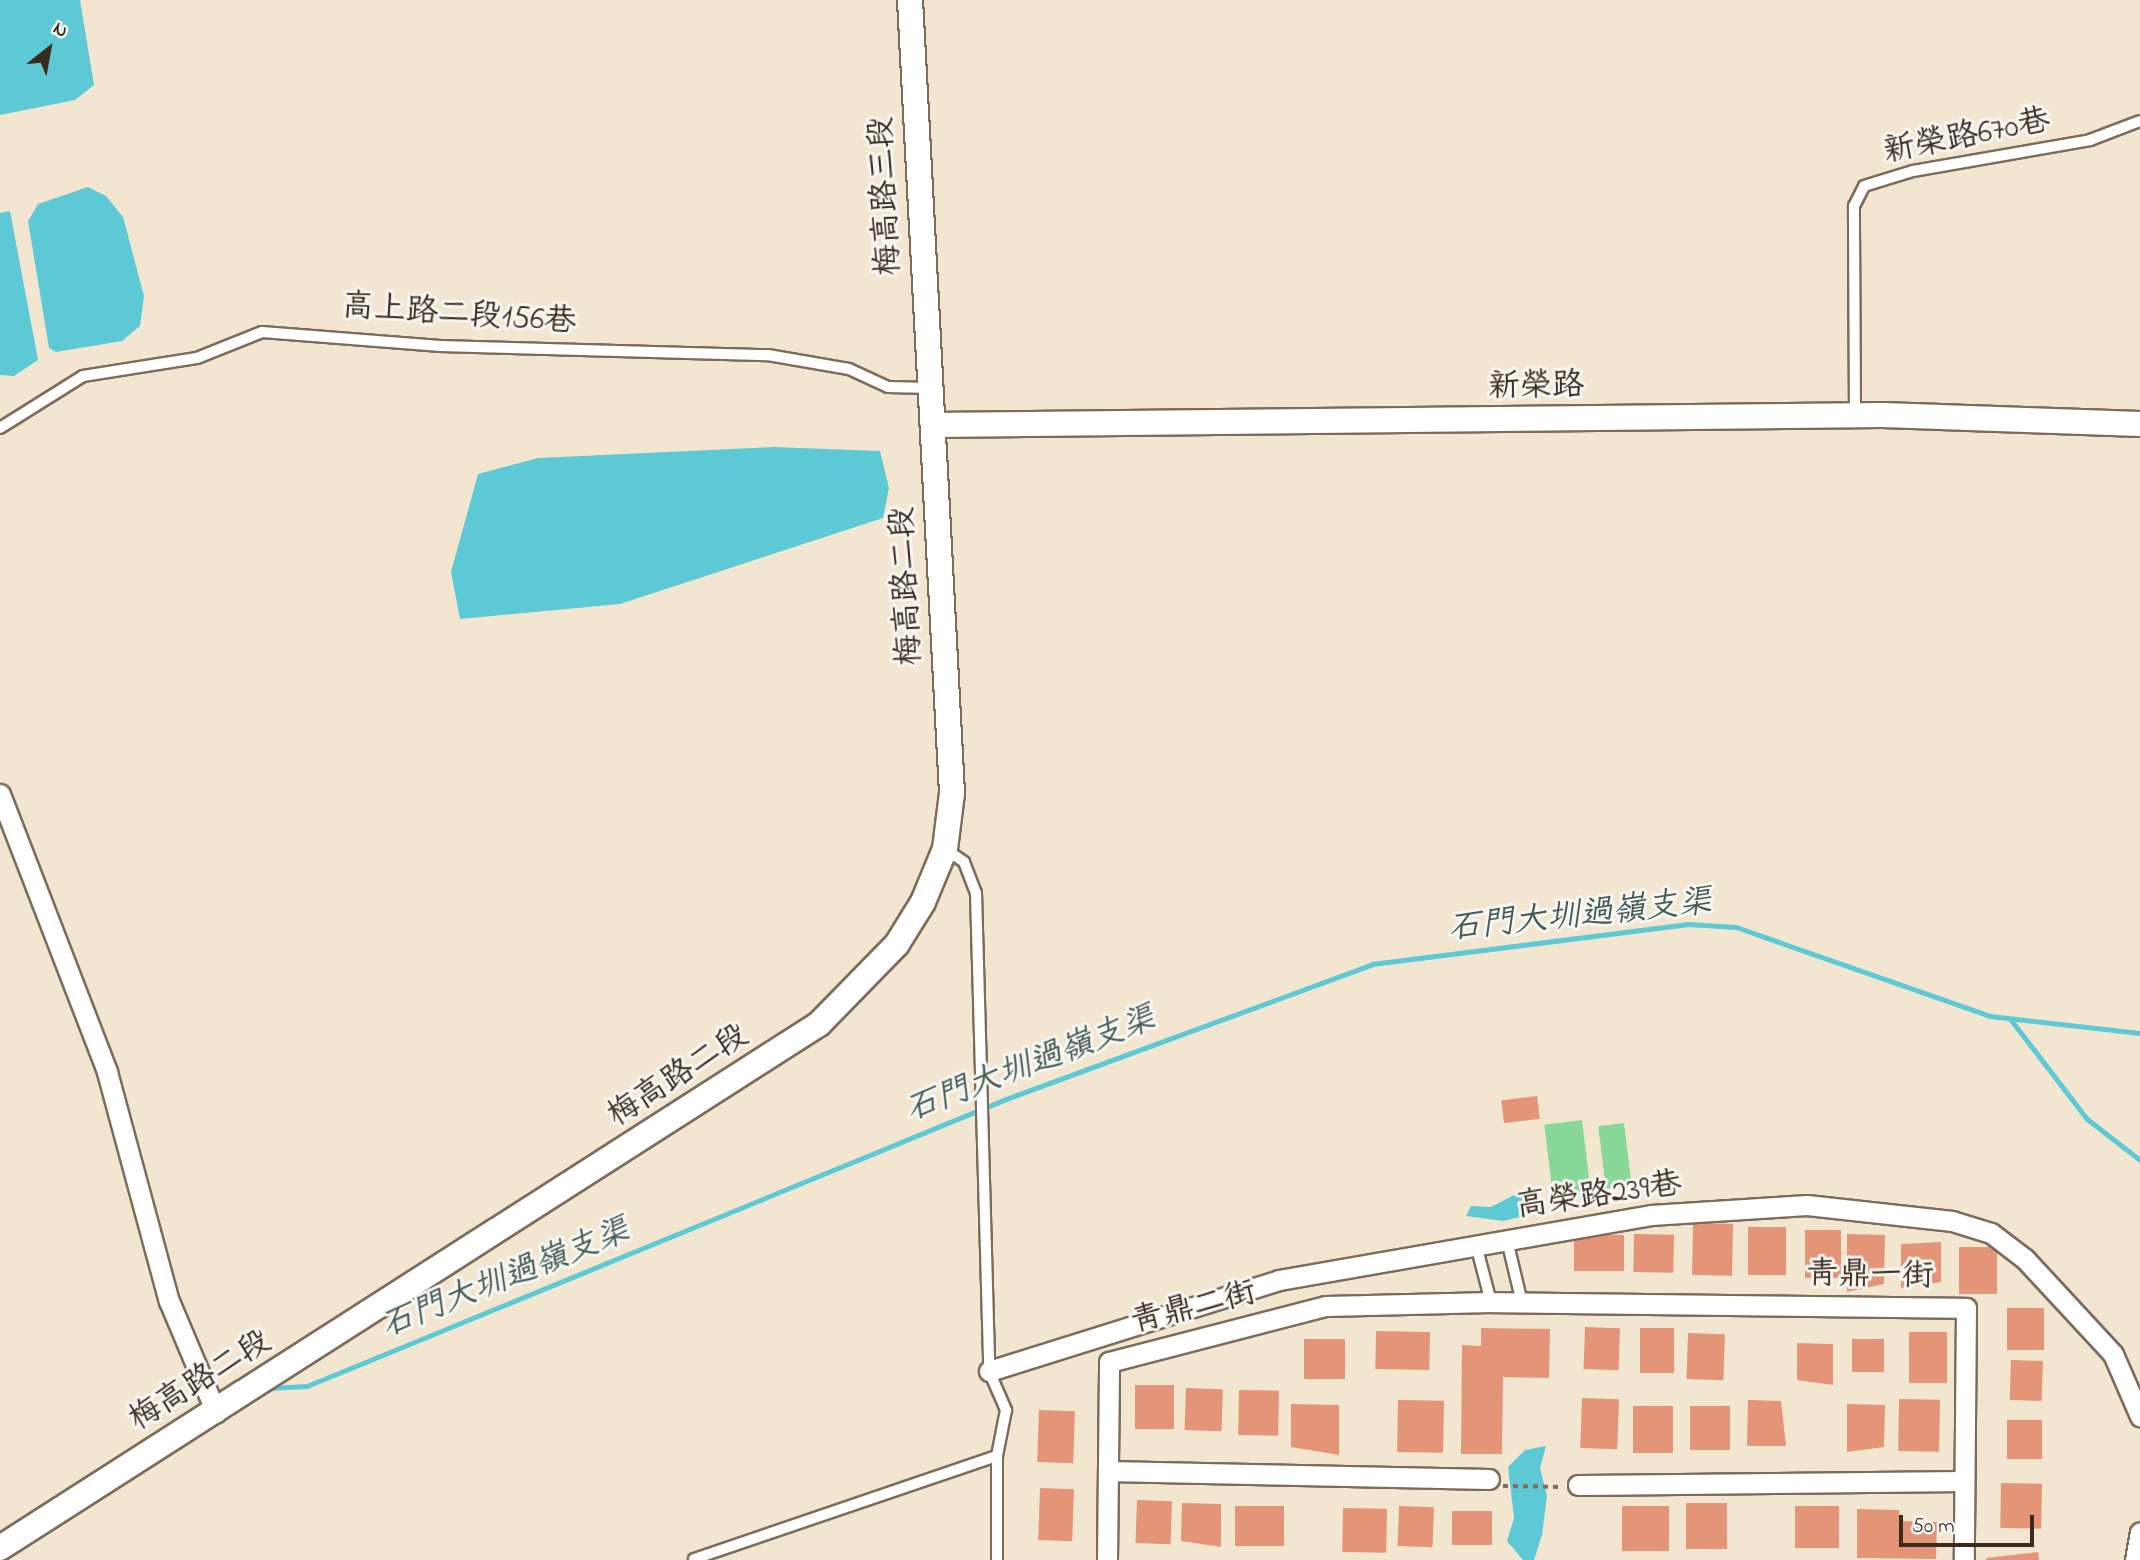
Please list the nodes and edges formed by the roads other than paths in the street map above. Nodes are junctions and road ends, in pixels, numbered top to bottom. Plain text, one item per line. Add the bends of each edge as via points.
1 (910, 0) edge
2 (2140, 121) edge
3 (931, 388) junction
4 (1855, 415) junction
5 (2140, 424) edge
6 (933, 425) junction
7 (0, 428) edge
8 (0, 794) edge
9 (945, 849) junction
10 (1507, 1240) junction
11 (1476, 1245) junction
12 (1491, 1303) junction
13 (1522, 1303) junction
14 (989, 1371) junction
15 (212, 1404) junction
16 (2140, 1416) edge
17 (998, 1456) junction
18 (1108, 1471) junction
19 (1964, 1482) junction
20 (1497, 1483) road end
21 (1578, 1485) dead end
22 (2140, 1532) edge
23 (0, 1548) edge
24 (694, 1559) edge
25 (997, 1560) edge
26 (1107, 1560) edge
27 (1964, 1560) edge
28 (2135, 1560) edge

1 - 3 street, 梅高路三段
2 - 4 lane, 新榮路670巷 via 2090,140 1913,171 1864,186 1854,206
3 - 6 street, 梅高路二段
3 - 7 lane, 高上路二段156巷 via 888,387 849,369 768,355 440,346 262,332 197,358 83,376
4 - 5 street, 新榮路
4 - 6 street, 新榮路
6 - 9 street, 梅高路二段 via 950,740
8 - 15 street via 107,1072 169,1300
9 - 14 lane via 964,862 976,893
9 - 15 street, 梅高路二段 via 897,944 819,1024 253,1388
10 - 11 street, 高榮路239巷
10 - 13 lane
10 - 16 street, 高榮路239巷 via 1651,1215 1807,1205 1952,1221 1991,1233 2025,1259 2113,1354
11 - 12 lane
11 - 14 street, 高榮路239巷 via 1279,1280
12 - 13 street
12 - 18 street, 青鼎二街 via 1326,1306 1109,1362
13 - 19 street, 青鼎一街 via 1966,1308
14 - 17 lane via 1006,1410
15 - 23 street, 梅高路二段
17 - 24 lane
17 - 25 lane
18 - 20 street
18 - 26 street, 青鼎二街
19 - 21 street
19 - 27 street, 青鼎一街
22 - 28 street

